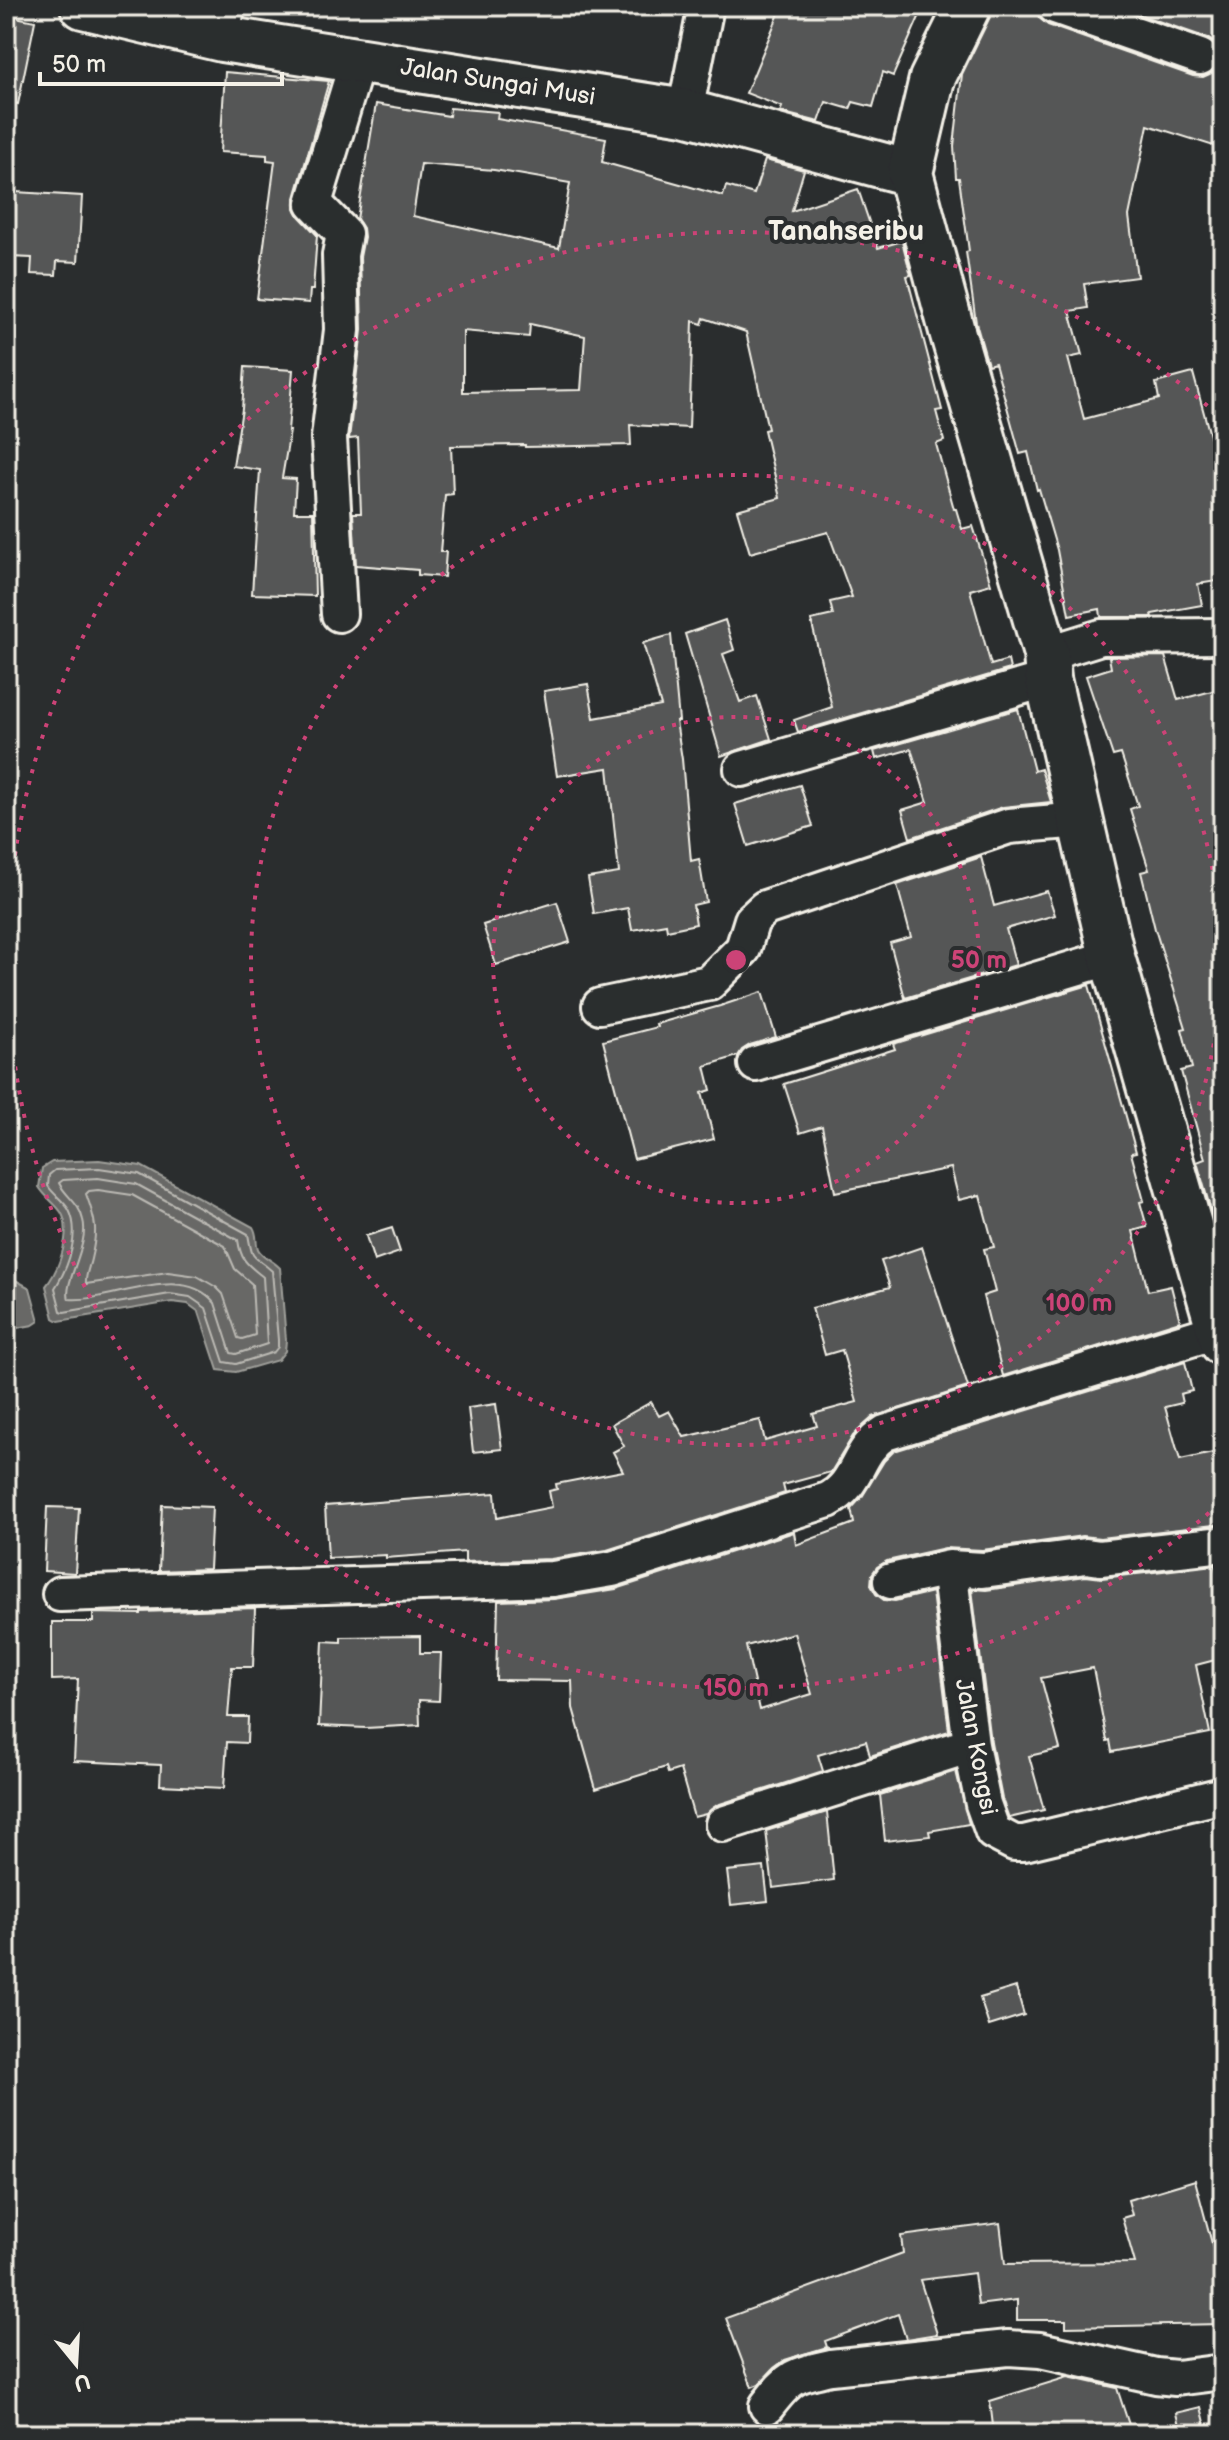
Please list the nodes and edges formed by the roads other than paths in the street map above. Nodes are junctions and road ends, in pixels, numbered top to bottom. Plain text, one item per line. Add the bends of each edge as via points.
1 (83, 6) edge
2 (706, 6) edge
3 (968, 6) edge
4 (1055, 6) edge
5 (224, 22) edge
6 (1200, 57) dead end
7 (358, 59) junction
8 (685, 112) junction
9 (910, 173) junction
10 (339, 614) dead end
11 (1223, 636) edge
12 (1047, 666) junction
13 (742, 769) dead end
14 (1081, 820) junction
15 (1112, 957) junction
16 (600, 1006) dead end
17 (756, 1064) dead end
18 (1221, 1337) edge
19 (1223, 1544) edge
20 (949, 1568) junction
21 (891, 1581) dead end
22 (60, 1594) dead end
23 (971, 1745) junction
24 (1223, 1795) edge
25 (723, 1824) dead end
26 (1223, 2372) edge
27 (767, 2406) dead end

1 - 5 main road, Jalan Sungai Musi
2 - 8 street
3 - 9 main road via 932,79
4 - 6 street
5 - 7 main road, Jalan Sungai Musi
7 - 8 main road, Jalan Sungai Musi
7 - 10 street via 314,203 344,234 342,330 329,438
8 - 9 main road, Jalan Sungai Musi
9 - 12 main road
11 - 12 street via 1101,637
12 - 13 street
12 - 14 main road
14 - 15 main road
14 - 16 street via 1009,826 765,908 752,920 743,949 709,983
15 - 17 street
15 - 18 main road
18 - 22 street via 885,1433 868,1447 847,1487 828,1500 612,1569 553,1579
19 - 20 street via 983,1570
20 - 21 street
20 - 23 street, Jalan Kongsi
23 - 24 street, Jalan Kongsi via 993,1832 1014,1843
23 - 25 street
26 - 27 street via 1156,2376 1008,2348 806,2372 785,2382

